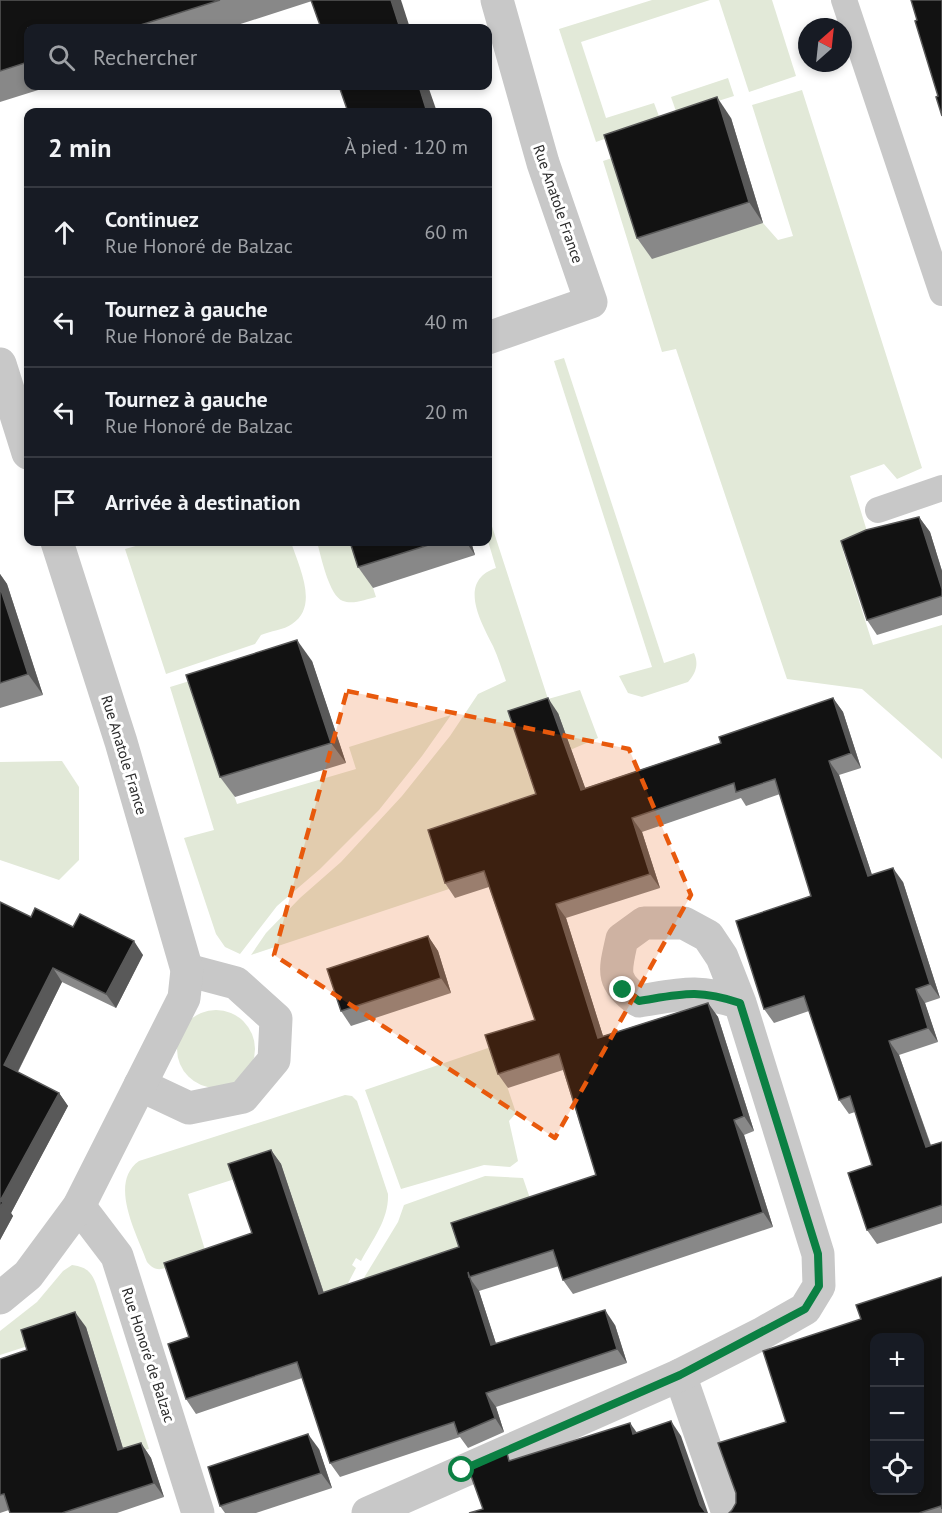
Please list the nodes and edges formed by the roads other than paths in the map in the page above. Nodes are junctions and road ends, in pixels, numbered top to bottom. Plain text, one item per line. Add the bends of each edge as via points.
1 (497, 0) edge
2 (844, 0) edge
3 (942, 293) edge
4 (492, 337) edge
5 (0, 364) edge
6 (24, 440) edge
7 (942, 488) edge
8 (879, 510) dead end
9 (58, 546) edge
10 (187, 970) junction
11 (740, 1003) dead end
12 (140, 1085) junction
13 (79, 1206) junction
14 (0, 1298) edge
15 (680, 1375) junction
16 (198, 1513) edge
17 (368, 1513) edge
18 (728, 1513) edge

1 - 4 street, Rue Anatole France via 543,163 591,302
2 - 3 lane
5 - 6 street
7 - 8 lane
9 - 10 street, Rue Anatole France via 121,742
10 - 12 street via 184,998
10 - 12 street via 236,983 276,1019 274,1060 243,1097 189,1108
11 - 15 street via 818,1254 819,1286 805,1309
12 - 13 street
13 - 14 street via 28,1275
13 - 16 street, Rue Honoré de Balzac via 117,1256
15 - 17 street
15 - 18 street

